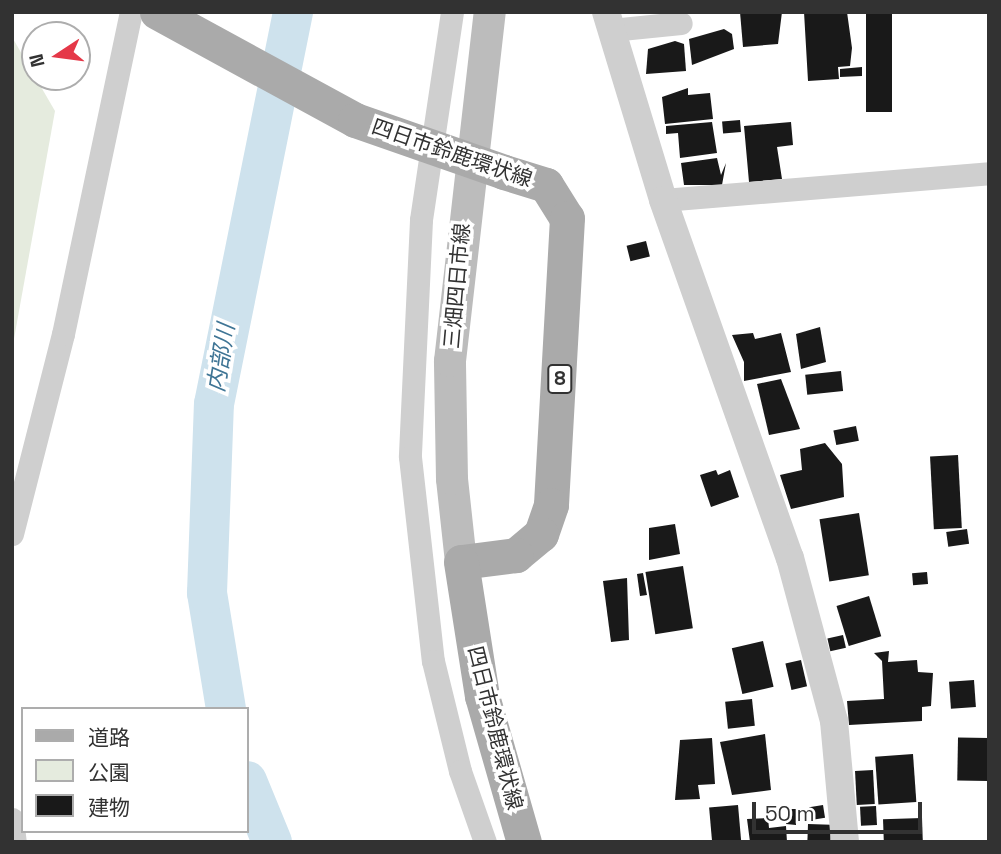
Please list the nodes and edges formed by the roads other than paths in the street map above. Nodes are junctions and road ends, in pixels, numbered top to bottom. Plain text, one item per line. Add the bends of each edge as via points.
1 (131, 12) edge
2 (157, 12) edge
3 (452, 12) edge
4 (491, 12) edge
5 (609, 21) edge
6 (681, 23) dead end
7 (989, 173) edge
8 (663, 200) junction
9 (12, 534) edge
10 (461, 562) junction
11 (12, 819) edge
12 (15, 842) edge
13 (485, 842) edge
14 (524, 842) edge
15 (845, 842) edge

1 - 9 street via 63,334
2 - 10 main road, 四日市鈴鹿環状線 / 8, bridge via 355,120 546,185 566,218 551,505 541,534 516,555
3 - 13 street via 421,220 410,457 433,661 460,771
4 - 10 main road, 三畑四日市線 via 450,361
5 - 6 street
5 - 8 street
7 - 8 street
8 - 15 street via 790,558 834,721
10 - 14 main road, 四日市鈴鹿環状線 via 482,696
11 - 12 street

